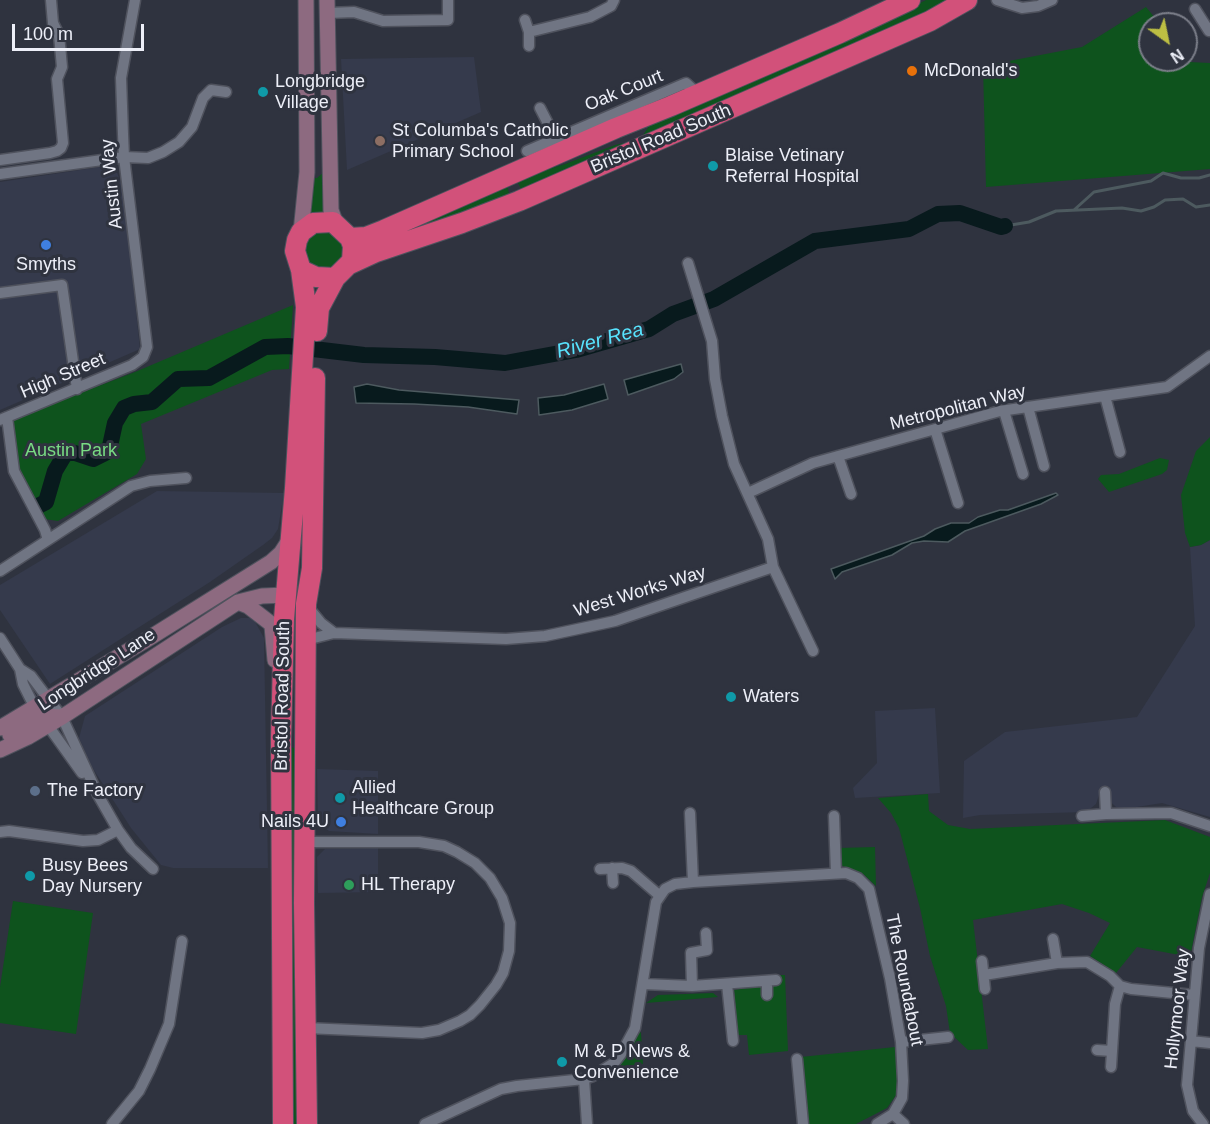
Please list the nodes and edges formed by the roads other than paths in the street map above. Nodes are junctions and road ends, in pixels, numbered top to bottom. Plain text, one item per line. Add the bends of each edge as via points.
1 (51, 0) edge
2 (135, 0) edge
3 (306, 0) edge
4 (448, 0) edge
5 (910, 0) edge
6 (967, 0) edge
7 (997, 0) edge
8 (1052, 0) edge
9 (617, 2) edge
10 (327, 6) edge
11 (884, 6) edge
12 (1195, 9) dead end
13 (1206, 18) edge
14 (525, 20) dead end
15 (1209, 31) edge
16 (529, 32) junction
17 (529, 46) dead end
18 (226, 92) dead end
19 (698, 94) junction
20 (540, 108) dead end
21 (646, 115) junction
22 (636, 146) junction
23 (558, 148) junction
24 (527, 151) dead end
25 (124, 157) junction
26 (0, 160) edge
27 (0, 174) edge
28 (510, 176) junction
29 (521, 200) junction
30 (336, 224) junction
31 (301, 232) junction
32 (350, 238) junction
33 (412, 240) junction
34 (688, 263) dead end
35 (350, 264) junction
36 (301, 270) junction
37 (335, 278) junction
38 (0, 293) edge
39 (313, 336) junction
40 (1210, 356) edge
41 (137, 361) joint
42 (309, 372) junction
43 (76, 388) junction
44 (1105, 396) junction
45 (1028, 407) junction
46 (1004, 411) junction
47 (4, 418) edge
48 (936, 429) junction
49 (5, 443) edge
50 (1120, 452) dead end
51 (838, 456) junction
52 (1044, 466) dead end
53 (1023, 474) dead end
54 (186, 478) dead end
55 (748, 494) junction
56 (851, 494) dead end
57 (958, 503) dead end
58 (292, 536) junction
59 (48, 540) junction
60 (773, 567) junction
61 (0, 571) edge
62 (293, 593) junction
63 (238, 602) junction
64 (334, 633) junction
65 (151, 637) junction
66 (0, 638) edge
67 (306, 640) junction
68 (813, 651) dead end
69 (20, 669) junction
70 (282, 707) junction
71 (56, 708) junction
72 (41, 716) junction
73 (0, 728) edge
74 (0, 739) edge
75 (306, 747) junction
76 (282, 748) junction
77 (0, 750) edge
78 (1105, 792) dead end
79 (98, 795) junction
80 (690, 813) dead end
81 (1106, 814) junction
82 (834, 816) dead end
83 (1082, 816) dead end
84 (1210, 826) edge
85 (118, 830) junction
86 (0, 832) edge
87 (304, 842) junction
88 (153, 869) dead end
89 (836, 873) junction
90 (693, 882) junction
91 (613, 884) dead end
92 (1210, 894) edge
93 (660, 896) junction
94 (706, 933) dead end
95 (1053, 939) dead end
96 (182, 941) dead end
97 (1205, 949) edge
98 (982, 961) dead end
99 (1057, 963) junction
100 (984, 975) junction
101 (643, 984) junction
102 (727, 984) junction
103 (692, 986) junction
104 (1120, 986) junction
105 (985, 989) dead end
106 (1194, 994) junction
107 (766, 995) dead end
108 (306, 1028) junction
109 (948, 1037) dead end
110 (733, 1041) dead end
111 (1191, 1041) junction
112 (901, 1042) junction
113 (1210, 1042) edge
114 (1097, 1050) dead end
115 (1112, 1051) junction
116 (797, 1059) dead end
117 (1111, 1066) dead end
118 (584, 1079) junction
119 (893, 1114) junction
120 (112, 1124) edge
121 (284, 1124) edge
122 (307, 1124) edge
123 (425, 1124) edge
124 (587, 1124) edge
125 (803, 1124) edge
126 (877, 1124) edge
127 (904, 1124) edge
128 (1203, 1124) edge

1 - 26 street via 62,67 57,79 61,148 57,152
2 - 25 street, Austin Way via 121,78
3 - 31 street via 307,172
4 - 10 street via 448,20 383,21
5 - 11 highway, Bristol Road South
6 - 22 highway, Bristol Road South via 930,21
7 - 8 street via 1022,8
9 - 16 street via 590,17
10 - 30 street via 331,210
11 - 19 highway, Bristol Road South
12 - 13 street
13 - 15 street
14 - 16 street
16 - 17 street
18 - 25 street via 212,90 203,98 192,127 179,142 148,158
19 - 21 highway, Bristol Road South
19 - 23 street, Oak Court via 686,83
20 - 23 street
21 - 22 highway
21 - 23 highway, Bristol Road South
22 - 23 highway via 615,140 588,151
22 - 29 highway, Bristol Road South
23 - 24 street, Oak Court
23 - 28 highway, Bristol Road South
25 - 27 street
25 - 41 street, Austin Way via 147,347
28 - 29 highway
28 - 32 highway, Bristol Road South via 366,237
29 - 33 highway, Bristol Road South
30 - 31 highway via 313,223
30 - 32 highway
31 - 36 highway via 295,251
32 - 35 highway
33 - 35 highway, Bristol Road South
33 - 39 highway via 352,274 327,306
34 - 55 street via 712,341 722,416
35 - 37 highway
36 - 37 highway via 316,277
36 - 39 highway, Bristol Road South
37 - 39 highway, Bristol Road South via 319,308
38 - 43 street via 62,285
39 - 42 highway, Bristol Road South
40 - 44 street, Metropolitan Way via 1167,387
41 - 43 street, High Street
42 - 58 highway, Bristol Road South
42 - 62 highway, Bristol Road South via 314,482 312,568
43 - 47 street, High Street
44 - 45 street, Metropolitan Way
44 - 50 street
45 - 46 street, Metropolitan Way
45 - 52 street
46 - 48 street, Metropolitan Way
46 - 53 street
47 - 49 street
48 - 51 street, Metropolitan Way
48 - 57 street
49 - 59 street via 14,471
51 - 55 street, Metropolitan Way via 813,463
51 - 56 street
54 - 59 street via 131,486
55 - 60 street via 768,539
58 - 62 highway, Bristol Road South
58 - 65 street, Longbridge Lane via 271,562
59 - 61 street
60 - 64 street, West Works Way via 615,621 545,636 506,639
60 - 68 street
62 - 63 street, Longbridge Lane
62 - 64 street
62 - 65 street, Longbridge Lane via 265,585 237,592
62 - 67 highway, Bristol Road South
62 - 70 highway, Bristol Road South
63 - 70 street via 272,626
63 - 71 street, Longbridge Lane
64 - 67 street, West Works Way
65 - 71 street, Longbridge Lane
66 - 69 street
67 - 70 highway via 297,646 291,659 288,704
67 - 75 highway, Bristol Road South
69 - 71 street via 32,676
69 - 72 street via 22,684
70 - 76 highway, Bristol Road South
71 - 72 street
71 - 72 street, Longbridge Lane
71 - 79 street
72 - 73 street, Longbridge Lane
72 - 74 street, Longbridge Lane
72 - 77 street, Longbridge Lane
72 - 79 street
75 - 76 highway via 287,743
75 - 87 highway, Bristol Road South
76 - 121 highway, Bristol Road South
78 - 81 street
79 - 85 street
80 - 90 street
81 - 83 street
81 - 84 street via 1171,813
82 - 89 street
85 - 86 street via 98,840
85 - 88 street
87 - 108 highway, Bristol Road South
87 - 108 street via 419,842 450,849 475,863 490,878 510,923 503,973 480,1005 460,1021 422,1033
89 - 90 street, The Roundabout
89 - 112 street, The Roundabout via 852,874 869,889
90 - 93 street, The Roundabout via 675,884
91 - 93 street via 606,869 622,868
92 - 97 street, Hollymoor Way
93 - 101 street
94 - 103 street via 707,950 691,953
95 - 99 street
96 - 120 street via 169,1024 139,1091
97 - 106 street, Hollymoor Way
98 - 100 street
99 - 100 street
99 - 104 street via 1087,962
100 - 105 street
101 - 103 street
101 - 118 street via 635,1028 621,1054 604,1070
102 - 103 street
102 - 107 street via 771,981
102 - 110 street
104 - 106 street
104 - 115 street
106 - 111 street, Hollymoor Way
108 - 122 highway, Bristol Road South
109 - 112 street
111 - 113 street
111 - 128 street, Hollymoor Way via 1187,1085 1193,1111
112 - 119 street, The Roundabout via 902,1098
114 - 115 street
115 - 117 street
116 - 125 street
118 - 123 street via 501,1089
118 - 124 street
119 - 126 street
119 - 127 street

